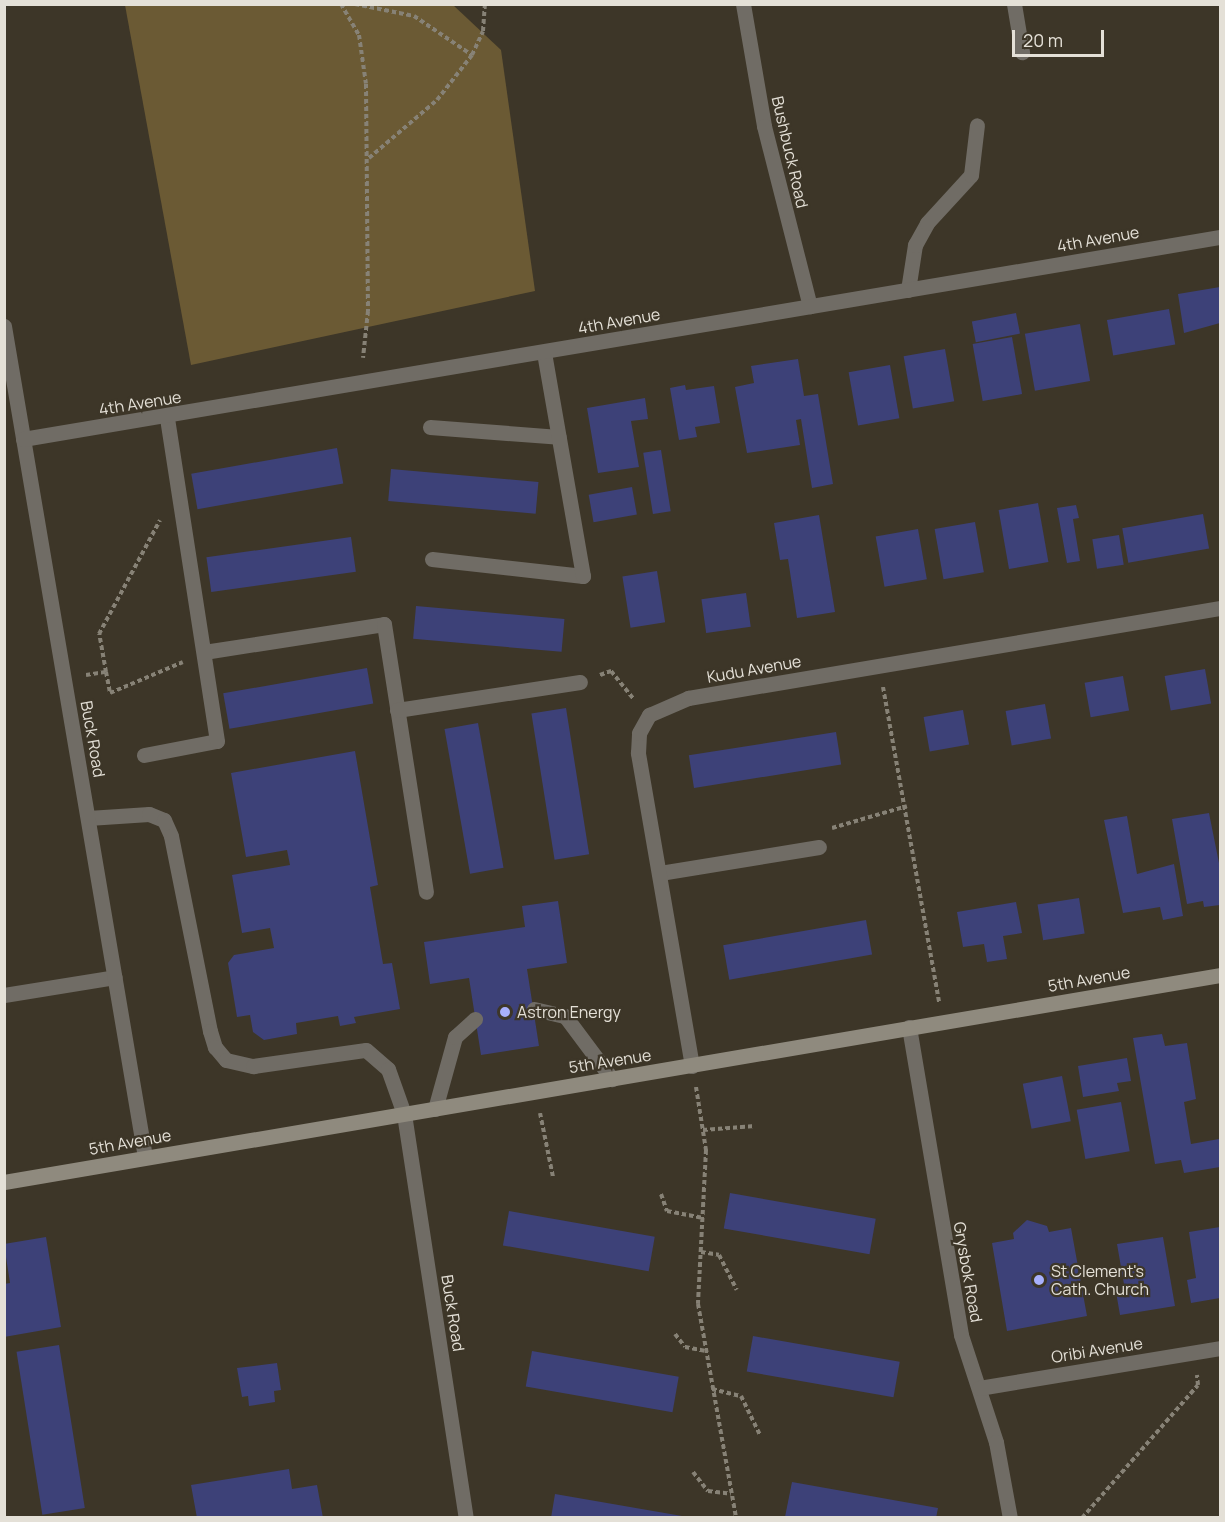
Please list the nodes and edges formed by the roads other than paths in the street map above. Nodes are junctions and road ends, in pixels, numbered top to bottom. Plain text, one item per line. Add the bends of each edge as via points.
1 (743, 4) edge
2 (1014, 4) edge
3 (1022, 52) dead end
4 (977, 125) dead end
5 (1221, 237) edge
6 (908, 290) junction
7 (810, 306) junction
8 (4, 327) edge
9 (544, 353) junction
10 (167, 417) junction
11 (430, 427) dead end
12 (559, 437) junction
13 (23, 440) junction
14 (432, 559) dead end
15 (1221, 608) edge
16 (204, 652) junction
17 (580, 682) road end
18 (397, 710) junction
19 (144, 755) dead end
20 (88, 818) junction
21 (819, 847) road end
22 (660, 873) junction
23 (426, 892) dead end
24 (1221, 975) edge
25 (116, 977) junction
26 (4, 995) edge
27 (534, 1009) dead end
28 (476, 1019) dead end
29 (909, 1028) junction
30 (692, 1066) junction
31 (612, 1079) junction
32 (435, 1109) junction
33 (404, 1114) junction
34 (146, 1157) junction
35 (4, 1182) edge
36 (1221, 1348) edge
37 (979, 1388) junction
38 (466, 1518) edge
39 (1010, 1518) edge

1 - 7 street, Bushbuck Road via 764,126
2 - 3 street
4 - 6 street via 971,175 927,224 915,245
5 - 6 street, 4th Avenue
6 - 7 street, 4th Avenue
7 - 9 street, 4th Avenue
8 - 13 street, Buck Road
9 - 10 street, 4th Avenue
9 - 12 street
10 - 13 street, 4th Avenue
10 - 16 street
11 - 12 street
12 - 14 street via 583,576
13 - 20 street, Buck Road
15 - 22 street, Kudu Avenue via 688,698 649,715 639,734 638,753
16 - 18 street via 384,624
16 - 19 street via 217,741
17 - 18 street
18 - 23 street
20 - 25 street, Buck Road
20 - 33 street, Buck Road via 149,814 164,820 171,836 210,1030 215,1047 226,1060 253,1066 366,1050 388,1069
21 - 22 street
22 - 30 street
24 - 29 main road, 5th Avenue
25 - 26 street
25 - 34 street, Buck Road
27 - 31 street via 564,1016
28 - 32 street via 455,1037
29 - 30 main road, 5th Avenue
29 - 37 street, Grysbok Road via 961,1335
30 - 31 main road, 5th Avenue
31 - 32 main road, 5th Avenue
32 - 33 main road, 5th Avenue
33 - 34 main road, 5th Avenue
33 - 38 street, Buck Road
34 - 35 main road, 5th Avenue
36 - 37 street, Oribi Avenue
37 - 39 street, Grysbok Road via 996,1442

